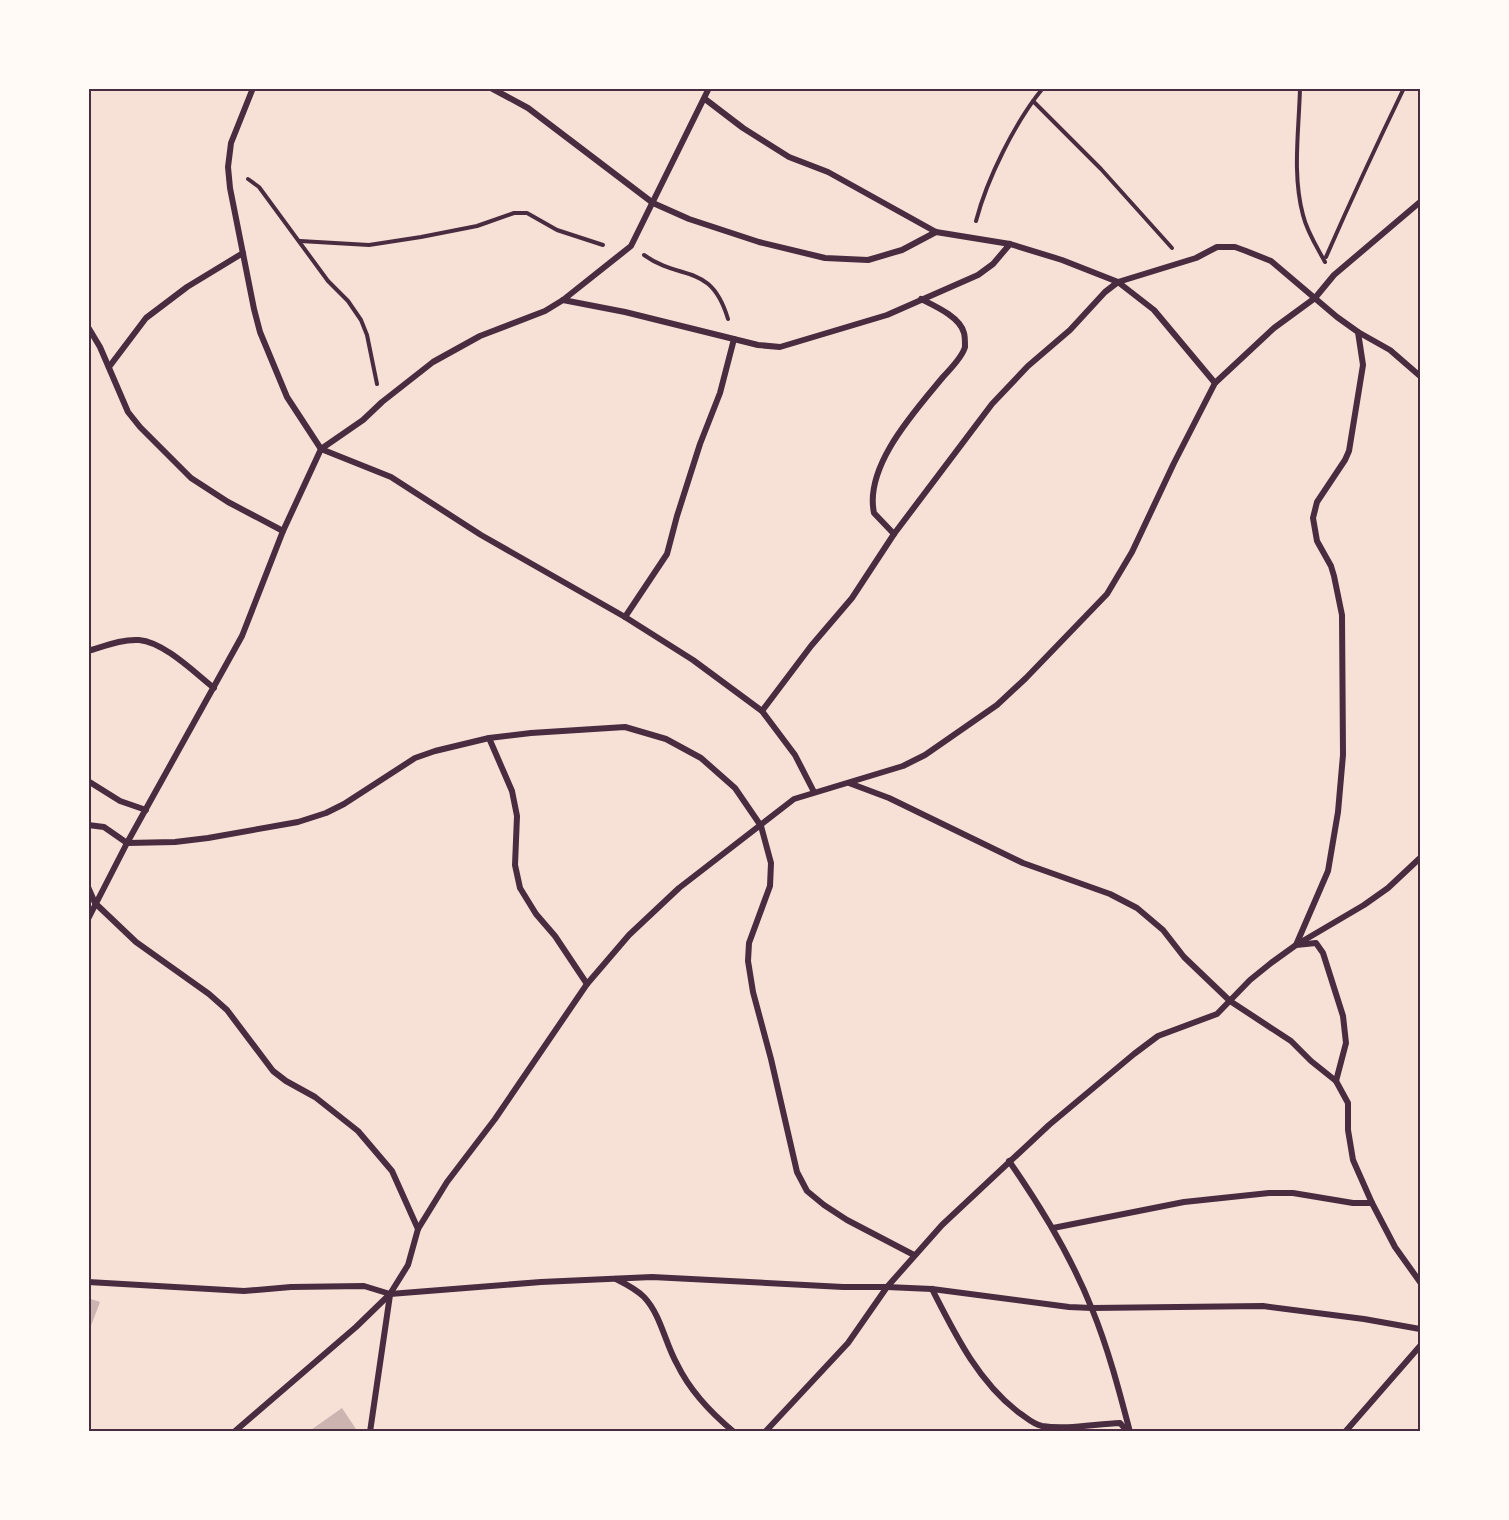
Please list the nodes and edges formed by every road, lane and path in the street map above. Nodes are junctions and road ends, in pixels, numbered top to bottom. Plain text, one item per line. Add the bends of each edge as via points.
1 (253, 88) edge
2 (491, 88) edge
3 (709, 88) edge
4 (1043, 88) edge
5 (1300, 88) edge
6 (1404, 88) edge
7 (705, 99) junction
8 (1033, 101) junction
9 (228, 167) junction
10 (1420, 202) edge
11 (653, 203) junction
12 (936, 232) junction
13 (971, 239) junction
14 (300, 241) junction
15 (1010, 244) junction
16 (631, 246) junction
17 (624, 251) junction
18 (243, 253) junction
19 (1324, 260) junction
20 (1184, 262) junction
21 (1334, 274) junction
22 (1118, 282) junction
23 (1315, 298) junction
24 (921, 299) junction
25 (563, 300) junction
26 (88, 327) edge
27 (1358, 332) junction
28 (734, 339) junction
29 (109, 367) junction
30 (1420, 376) edge
31 (1215, 383) junction
32 (382, 402) junction
33 (321, 449) junction
34 (283, 531) junction
35 (894, 534) junction
36 (625, 617) junction
37 (88, 651) edge
38 (214, 688) junction
39 (762, 711) junction
40 (489, 738) junction
41 (88, 782) edge
42 (848, 783) junction
43 (814, 792) junction
44 (146, 810) junction
45 (88, 825) edge
46 (761, 826) junction
47 (127, 843) junction
48 (1420, 858) edge
49 (88, 887) edge
50 (95, 903) junction
51 (88, 919) edge
52 (1296, 945) junction
53 (587, 984) junction
54 (1230, 1001) junction
55 (1336, 1081) junction
56 (1009, 1161) junction
57 (1372, 1203) junction
58 (1053, 1228) junction
59 (418, 1229) junction
60 (914, 1255) junction
61 (616, 1279) junction
62 (88, 1282) edge
63 (1420, 1282) edge
64 (887, 1287) junction
65 (932, 1289) junction
66 (390, 1294) junction
67 (1092, 1308) junction
68 (1420, 1329) edge
69 (1420, 1346) edge
70 (234, 1431) edge
71 (370, 1431) edge
72 (734, 1431) edge
73 (765, 1431) edge
74 (1129, 1431) edge
75 (1345, 1431) edge

1 - 9 street via 231,143
2 - 11 street via 528,108
3 - 7 street
4 - 8 path
5 - 19 path via 1299,194 1308,230
6 - 19 path
7 - 11 street
7 - 12 street via 789,157 828,172
8 - 13 path via 982,198
8 - 20 path via 1101,169
9 - 14 path via 259,187
9 - 18 street
10 - 21 street
11 - 12 street via 759,242 825,258 867,260 902,250
11 - 16 street
12 - 13 street
13 - 15 street
14 - 17 path via 369,244 421,237 527,213 557,230
14 - 32 path via 361,320
15 - 22 street
15 - 24 street via 978,275
16 - 17 street
16 - 28 path via 653,261 713,286
17 - 25 street
18 - 29 street via 146,318
18 - 33 street via 260,332 287,397
19 - 21 path
20 - 22 street
20 - 23 street via 1217,247 1235,248 1271,261
21 - 23 street
22 - 31 street via 1154,310
22 - 35 street via 1007,387
23 - 27 street
23 - 31 street via 1274,328
24 - 28 street via 887,315 780,347
24 - 35 street via 954,320 964,332 965,347 909,418 877,475 872,493 874,513
25 - 28 street
25 - 32 street via 454,350
26 - 29 street
27 - 30 street via 1390,351
27 - 52 street via 1363,365 1348,451 1317,502 1313,518 1317,541 1334,576 1342,615 1343,755 1338,812 1328,871
28 - 36 street via 667,554
29 - 34 street via 128,412 191,478
31 - 42 street via 1132,552 1107,594 1066,639 997,705 946,741 903,765
32 - 33 street
33 - 34 street
33 - 36 street via 391,477 481,535
34 - 38 street via 242,636
35 - 39 street via 852,598
36 - 39 street via 693,660
37 - 38 street via 129,640 147,642
38 - 44 street
39 - 43 street via 795,755
40 - 46 street via 625,727 666,740 700,758 735,788
40 - 47 street via 415,758 344,804 298,822 208,838
40 - 53 street via 512,791 517,816 515,865 520,888
41 - 44 street via 120,801
42 - 43 street
42 - 54 street via 889,798 1023,863 1110,894 1137,908
43 - 46 street via 794,799
44 - 47 street
45 - 47 street via 104,827
46 - 53 street via 679,888 629,935
46 - 60 street via 771,863 770,886 749,943 748,961 796,1172 807,1191 824,1205
47 - 50 street
48 - 52 street via 1364,905
49 - 50 street
50 - 51 street
50 - 59 street via 136,942 227,1010 273,1071 358,1131 392,1171
52 - 54 street via 1250,980
52 - 55 street via 1316,943 1340,1002 1346,1043
53 - 59 street
54 - 55 street via 1291,1041
54 - 56 street via 1217,1014 1158,1036
55 - 57 street via 1348,1103 1353,1160
56 - 58 street
56 - 60 street
57 - 58 street via 1293,1192 1269,1193 1184,1202
57 - 63 street
58 - 67 street
59 - 66 street via 408,1265
60 - 64 street
61 - 64 street via 652,1277
61 - 66 street
61 - 72 street via 645,1298 692,1389
62 - 66 street via 244,1291 364,1286
64 - 65 street
64 - 73 street via 848,1343
65 - 67 street
65 - 74 street via 956,1338 986,1381 999,1397 1033,1422 1042,1426 1120,1424
66 - 70 street
66 - 71 street
67 - 68 street via 1263,1306
67 - 74 street
69 - 75 street

